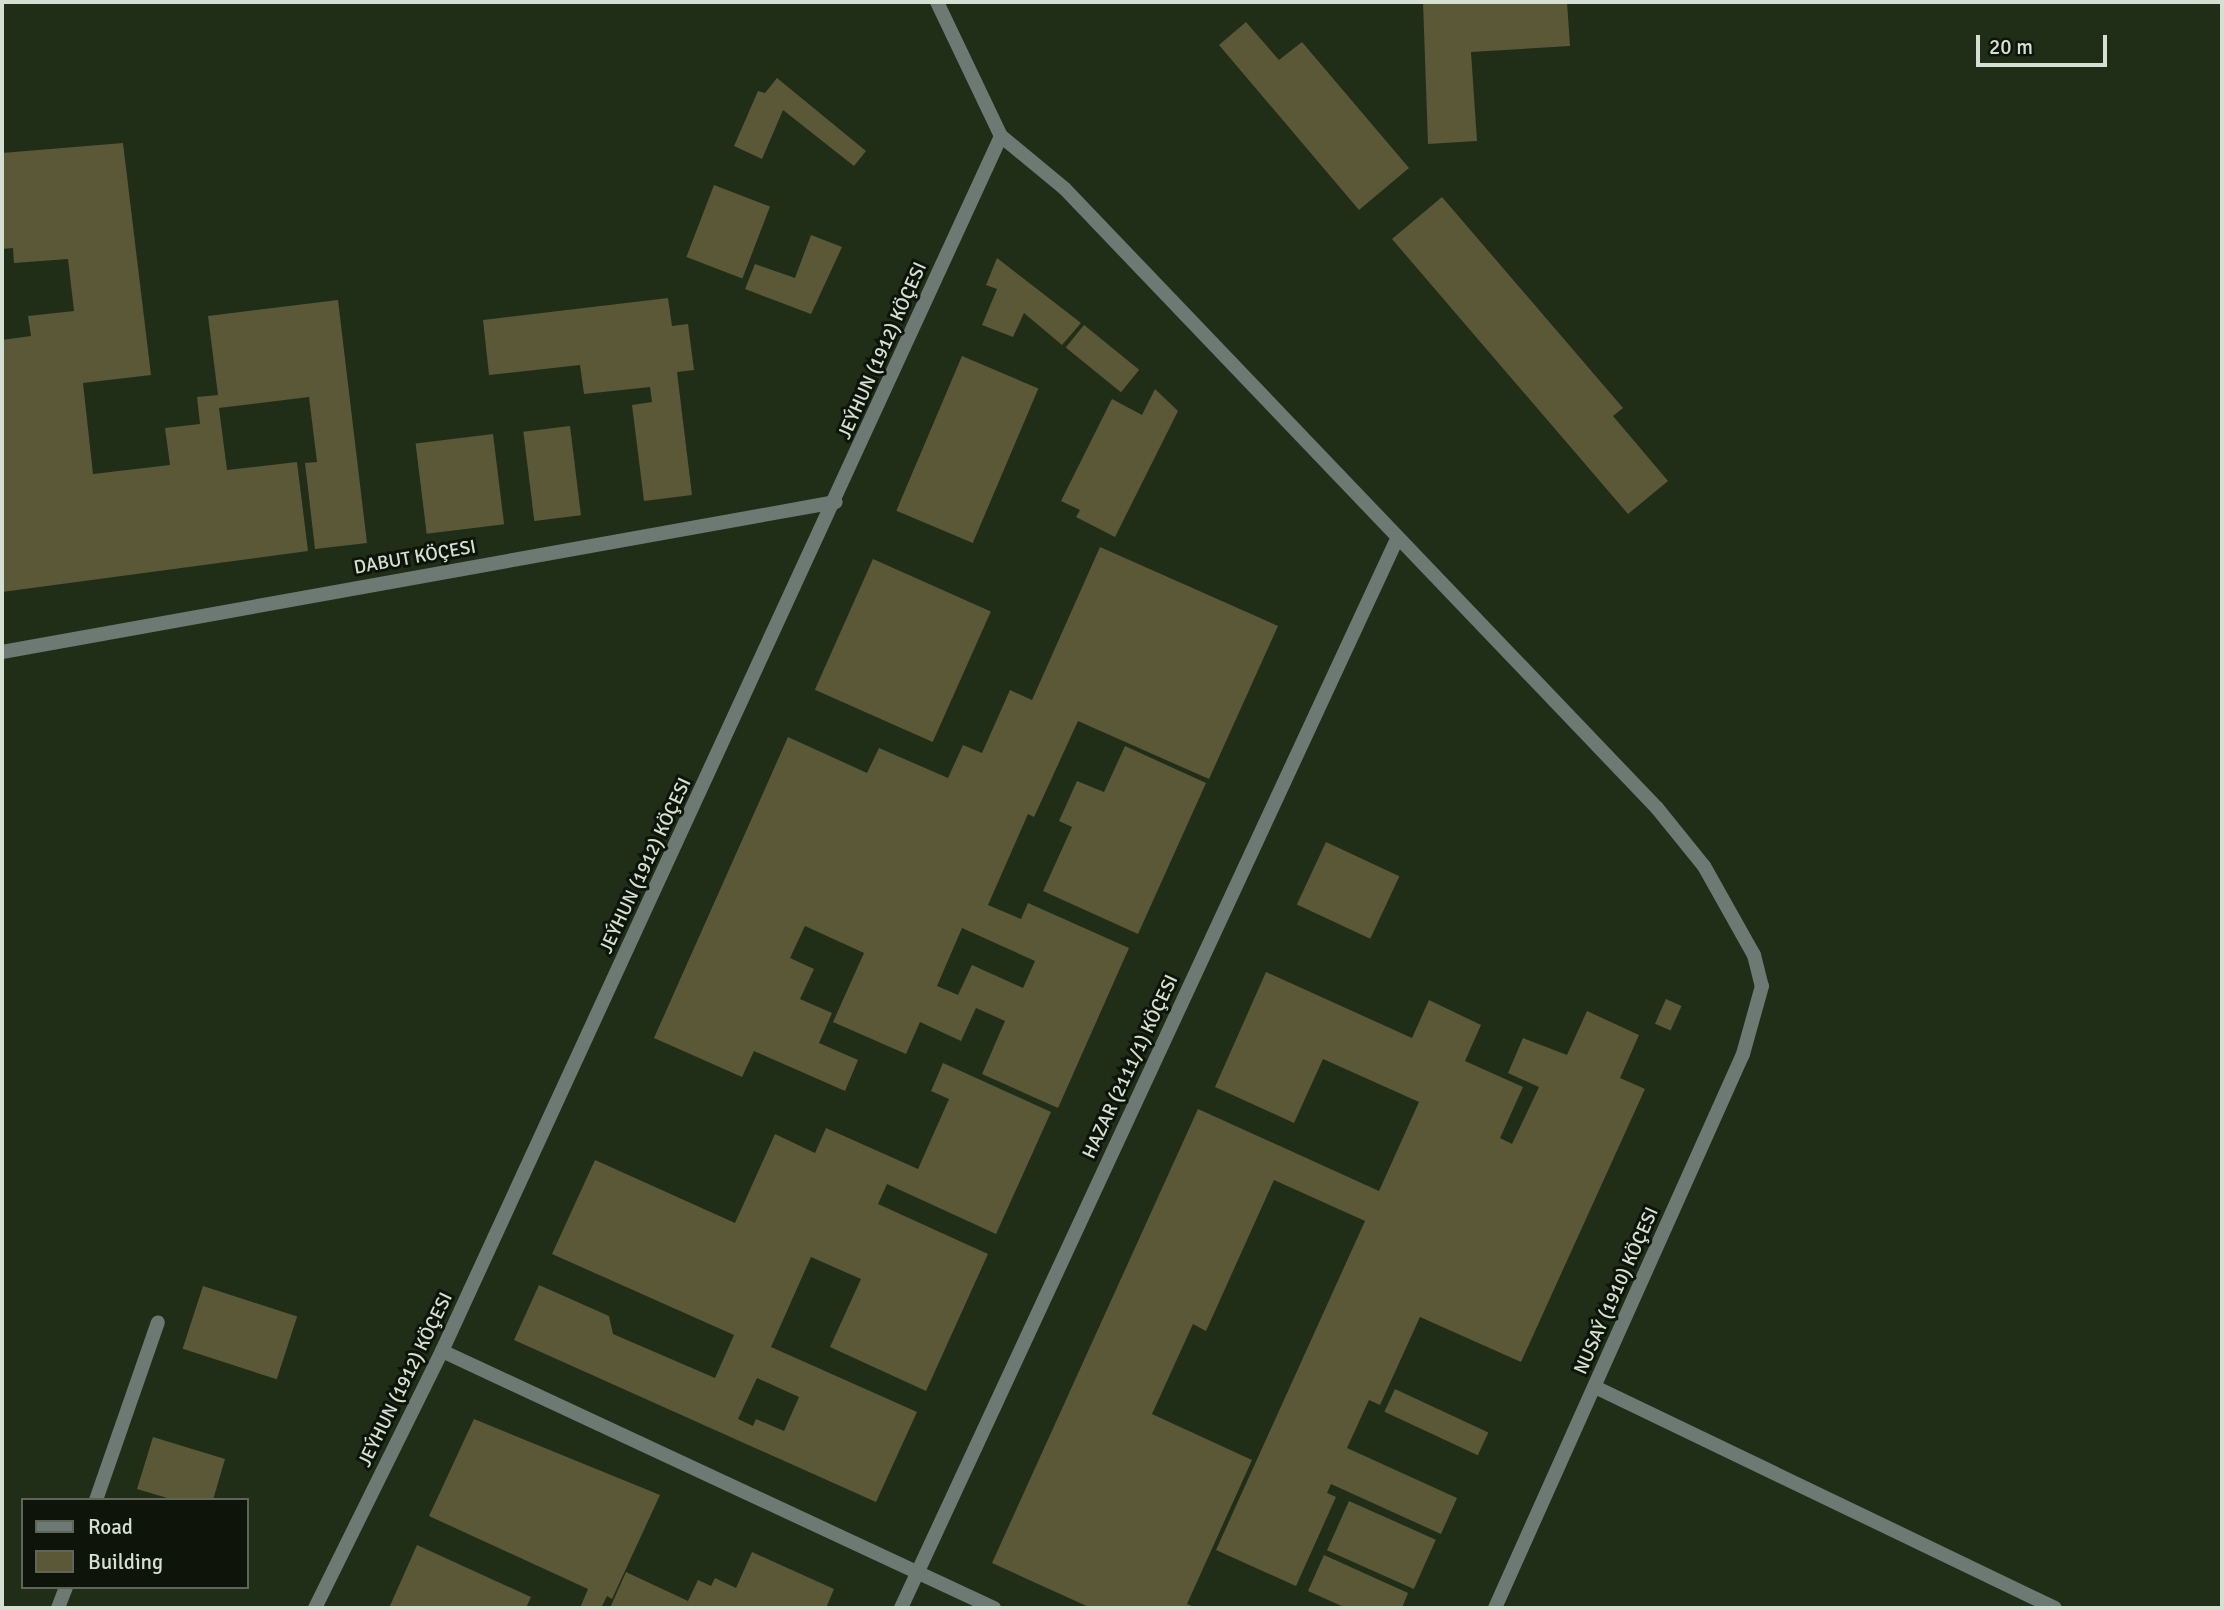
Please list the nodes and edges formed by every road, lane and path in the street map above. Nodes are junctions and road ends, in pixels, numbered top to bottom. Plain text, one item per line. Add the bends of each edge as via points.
1 (937, 2) edge
2 (1002, 136) junction
3 (836, 502) junction
4 (1396, 541) junction
5 (2, 652) edge
6 (158, 1322) dead end
7 (442, 1351) junction
8 (1595, 1387) junction
9 (97, 1498) edge
10 (917, 1573) junction
11 (65, 1589) edge
12 (58, 1608) edge
13 (315, 1608) edge
14 (901, 1608) edge
15 (993, 1608) edge
16 (1494, 1608) edge
17 (2055, 1608) edge

1 - 2 street
2 - 3 street, JEÝHUN (1912) KÖÇESI
2 - 4 street via 1065,189
3 - 5 street, DABUT KÖÇESI
3 - 7 street, JEÝHUN (1912) KÖÇESI
4 - 8 street, NUSAÝ (1910) KÖÇESI via 1657,808 1704,866 1738,923 1762,986 1743,1054
4 - 10 street, HAZAR (2111/1) KÖÇESI
6 - 9 street
7 - 10 street
7 - 13 street, JEÝHUN (1912) KÖÇESI
8 - 16 street, NUSAÝ (1910) KÖÇESI
8 - 17 street
10 - 14 street, HAZAR (2111/1) KÖÇESI
10 - 15 street
11 - 12 street

